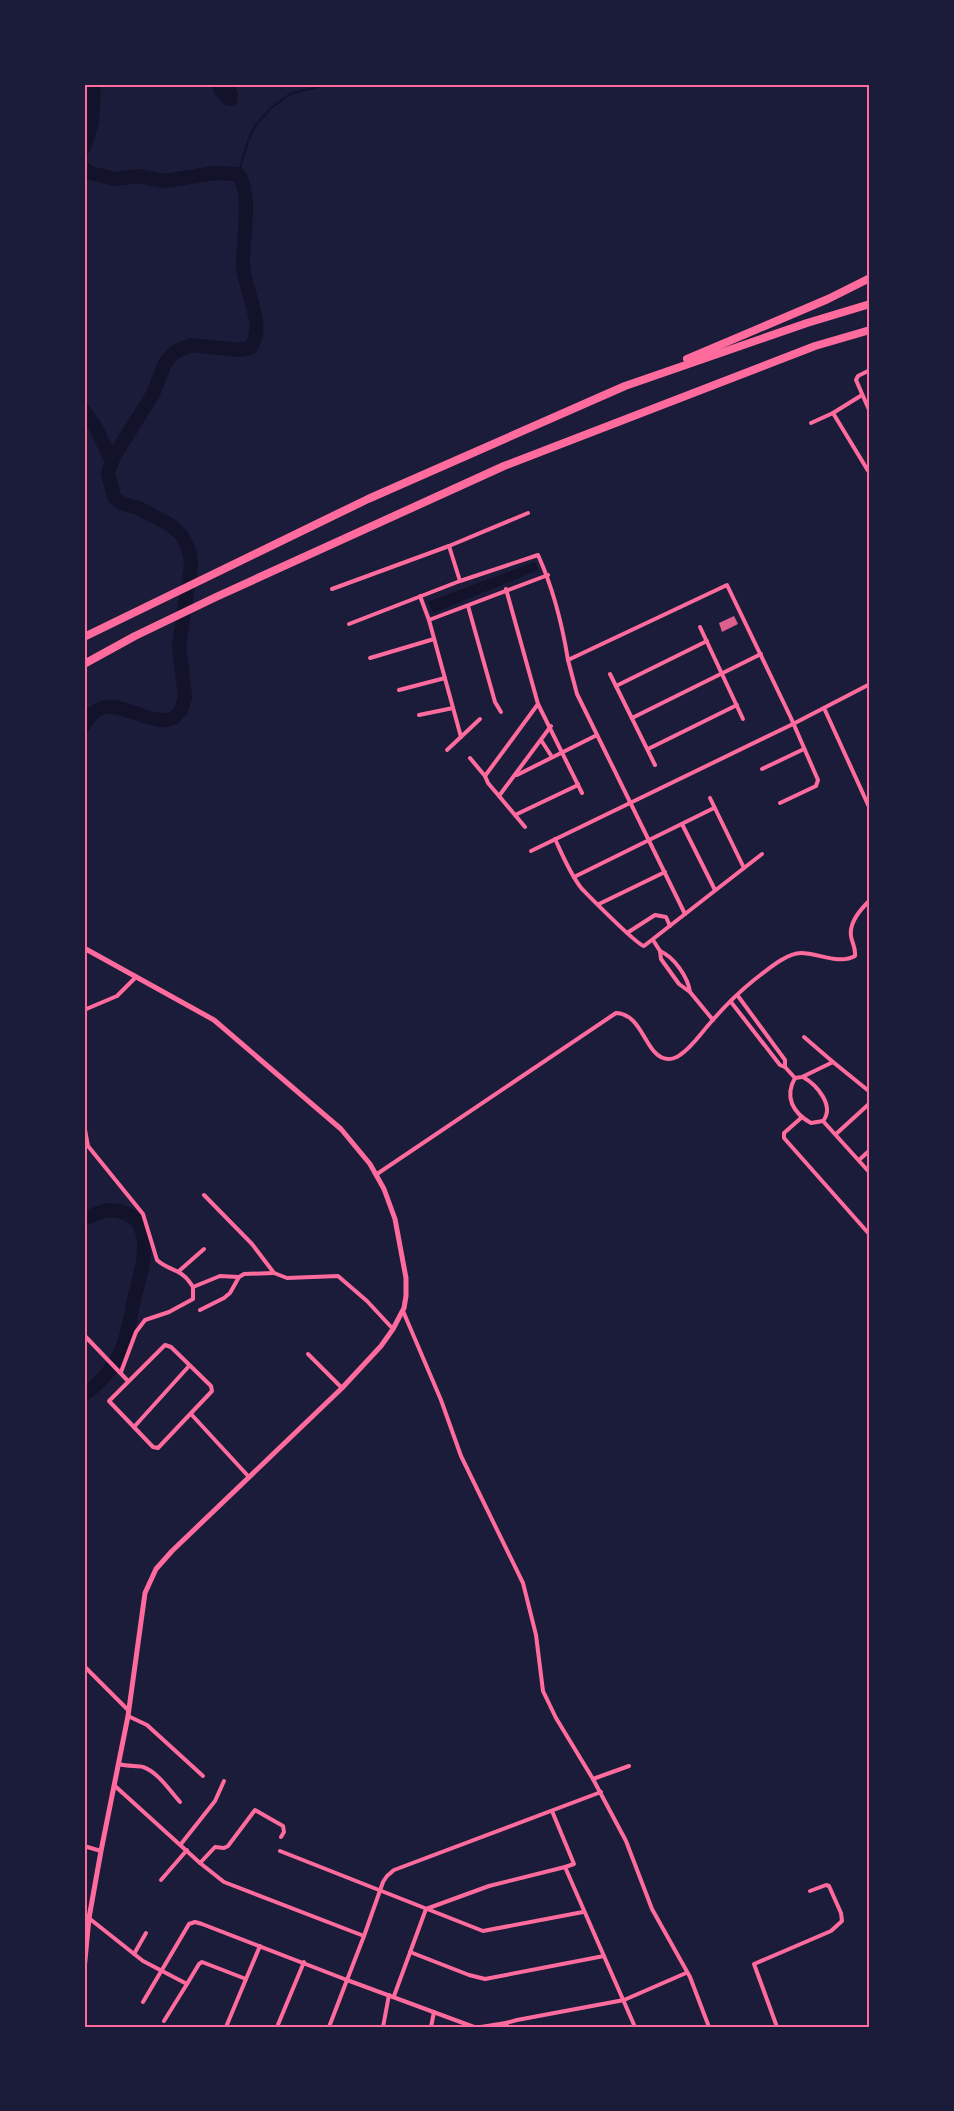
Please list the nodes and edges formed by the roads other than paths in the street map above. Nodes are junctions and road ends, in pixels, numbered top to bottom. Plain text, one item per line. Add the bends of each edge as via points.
1 (870, 279) edge
2 (870, 304) edge
3 (870, 330) edge
4 (870, 370) edge
5 (625, 386) junction
6 (862, 395) junction
7 (870, 412) edge
8 (833, 413) junction
9 (811, 423) dead end
10 (870, 474) edge
11 (528, 513) dead end
12 (449, 546) junction
13 (547, 572) junction
14 (460, 581) junction
15 (332, 589) dead end
16 (506, 589) junction
17 (420, 596) junction
18 (468, 606) junction
19 (429, 620) junction
20 (350, 624) dead end
21 (700, 627) dead end
22 (84, 637) edge
23 (434, 639) junction
24 (707, 642) junction
25 (761, 654) junction
26 (370, 658) dead end
27 (568, 660) junction
28 (84, 664) edge
29 (610, 674) dead end
30 (722, 674) junction
31 (445, 678) junction
32 (870, 684) edge
33 (616, 686) junction
34 (399, 690) dead end
35 (538, 704) junction
36 (737, 705) junction
37 (453, 708) junction
38 (824, 708) junction
39 (501, 712) dead end
40 (418, 715) dead end
41 (632, 718) junction
42 (480, 719) dead end
43 (744, 719) dead end
44 (793, 724) junction
45 (551, 726) junction
46 (597, 735) junction
47 (461, 736) junction
48 (541, 740) junction
49 (648, 749) junction
50 (447, 750) dead end
51 (804, 750) junction
52 (563, 752) junction
53 (470, 758) dead end
54 (552, 758) junction
55 (655, 765) dead end
56 (762, 769) dead end
57 (486, 776) junction
58 (515, 776) junction
59 (578, 784) junction
60 (582, 793) dead end
61 (499, 796) junction
62 (710, 798) dead end
63 (630, 803) junction
64 (780, 803) dead end
65 (714, 808) junction
66 (870, 809) edge
67 (515, 815) junction
68 (682, 824) junction
69 (525, 827) dead end
70 (555, 839) junction
71 (649, 840) junction
72 (531, 851) dead end
73 (762, 854) dead end
74 (744, 868) junction
75 (665, 872) junction
76 (574, 877) junction
77 (715, 890) junction
78 (870, 900) edge
79 (599, 904) junction
80 (685, 914) junction
81 (670, 926) junction
82 (627, 933) junction
83 (653, 940) junction
84 (84, 948) edge
85 (660, 951) junction
86 (136, 977) junction
87 (690, 992) junction
88 (738, 996) junction
89 (731, 1002) junction
90 (84, 1010) edge
91 (713, 1020) junction
92 (804, 1037) dead end
93 (833, 1062) junction
94 (785, 1067) junction
95 (802, 1077) junction
96 (795, 1078) junction
97 (870, 1092) edge
98 (870, 1104) edge
99 (801, 1118) junction
100 (823, 1120) junction
101 (84, 1125) edge
102 (836, 1134) junction
103 (870, 1150) edge
104 (859, 1160) junction
105 (870, 1173) edge
106 (377, 1174) junction
107 (204, 1195) dead end
108 (870, 1236) edge
109 (204, 1249) dead end
110 (179, 1271) junction
111 (274, 1273) junction
112 (239, 1277) junction
113 (193, 1287) junction
114 (200, 1310) dead end
115 (403, 1311) junction
116 (393, 1329) junction
117 (84, 1335) edge
118 (308, 1354) dead end
119 (189, 1366) junction
120 (119, 1370) junction
121 (128, 1381) junction
122 (342, 1388) junction
123 (191, 1414) junction
124 (134, 1427) junction
125 (249, 1478) junction
126 (84, 1666) edge
127 (128, 1713) junction
128 (119, 1764) junction
129 (629, 1766) dead end
130 (203, 1776) dead end
131 (593, 1779) junction
132 (224, 1781) dead end
133 (114, 1785) junction
134 (601, 1792) junction
135 (180, 1802) dead end
136 (552, 1811) junction
137 (280, 1837) dead end
138 (181, 1844) junction
139 (84, 1845) edge
140 (187, 1850) junction
141 (100, 1851) junction
142 (280, 1851) dead end
143 (200, 1863) junction
144 (565, 1867) junction
145 (161, 1880) dead end
146 (381, 1891) junction
147 (810, 1891) dead end
148 (426, 1909) junction
149 (583, 1912) junction
150 (89, 1918) junction
151 (146, 1933) dead end
152 (364, 1936) junction
153 (260, 1946) junction
154 (410, 1952) junction
155 (134, 1954) junction
156 (604, 1956) junction
157 (304, 1962) junction
158 (84, 1970) edge
159 (160, 1970) junction
160 (687, 1973) junction
161 (246, 1979) junction
162 (347, 1980) junction
163 (187, 1984) junction
164 (392, 1995) junction
165 (624, 2000) junction
166 (143, 2002) dead end
167 (434, 2012) junction
168 (164, 2021) dead end
169 (507, 2025) edge
170 (226, 2027) edge
171 (277, 2027) edge
172 (328, 2027) edge
173 (383, 2027) edge
174 (431, 2027) edge
175 (474, 2027) edge
176 (481, 2027) edge
177 (635, 2027) edge
178 (708, 2027) edge
179 (777, 2027) edge

1 - 5 highway
2 - 5 highway
3 - 28 highway via 815,346 504,466 216,597
4 - 6 street via 856,378
5 - 22 highway via 368,499
6 - 7 street
6 - 8 street
8 - 9 street
8 - 10 street
11 - 12 street
12 - 14 street
12 - 15 street
13 - 14 street via 538,555
13 - 16 street
13 - 27 street
14 - 17 street
16 - 18 street
16 - 35 street
17 - 19 street
17 - 20 street
18 - 19 street
18 - 39 street
19 - 23 street
21 - 24 street
23 - 26 street
23 - 31 street
24 - 30 street
24 - 33 street
25 - 27 street via 728,585
25 - 30 street
25 - 44 street
27 - 46 street via 577,694
29 - 33 street
30 - 36 street
30 - 41 street
31 - 34 street
31 - 37 street
32 - 38 street
33 - 41 street
35 - 45 street
35 - 57 street
36 - 43 street
36 - 49 street
37 - 40 street
37 - 47 street
38 - 44 street
38 - 66 street
41 - 49 street
42 - 47 street
44 - 51 street
44 - 63 street
45 - 48 street
45 - 52 street
46 - 52 street
46 - 63 street
47 - 50 street
48 - 54 street
48 - 58 street
49 - 55 street
51 - 56 street
51 - 64 street via 818,784
52 - 54 street
52 - 59 street
53 - 57 street
54 - 58 street
57 - 61 street
58 - 61 street
59 - 60 street
59 - 67 street
61 - 67 street
62 - 65 street
63 - 70 street
63 - 71 street
65 - 68 street
65 - 74 street
67 - 69 street
68 - 71 street
68 - 77 street
70 - 72 street
70 - 76 street
71 - 75 street
71 - 76 street
73 - 74 street
74 - 77 street
75 - 79 street
75 - 80 street
76 - 79 street
77 - 80 street
78 - 88 street via 852,926 856,954 853,957 791,955
79 - 82 street
80 - 81 street
81 - 82 street via 666,917 655,915
81 - 83 street
82 - 83 street via 640,946
83 - 85 street
84 - 86 street
85 - 87 street via 661,959 679,984
85 - 87 street via 668,954 686,979
86 - 90 street via 117,996
86 - 106 street via 222,1026 341,1129
87 - 91 street
88 - 89 street
88 - 94 street via 785,1060
89 - 91 street
89 - 94 street
91 - 106 street via 690,1046 670,1059 653,1050 634,1021 616,1013
92 - 93 street
93 - 95 street
93 - 97 street
94 - 96 street
95 - 96 street
95 - 100 street via 813,1085 828,1107
96 - 99 street via 789,1094
98 - 102 street
99 - 100 street via 811,1123
99 - 108 street via 784,1133 785,1140
100 - 102 street
101 - 110 street via 88,1146 142,1214 158,1260
102 - 104 street
103 - 104 street
104 - 105 street
106 - 115 street via 395,1219 406,1278
107 - 111 street
109 - 110 street
110 - 113 street
111 - 112 street
111 - 116 street via 287,1278 338,1276
112 - 113 street via 220,1276
112 - 114 street via 230,1293
113 - 120 street via 193,1299 145,1320
115 - 116 street
115 - 131 street via 461,1456 523,1583 536,1635 543,1691
116 - 122 street
117 - 120 street
118 - 122 street
119 - 121 street via 165,1345
119 - 123 street via 213,1391
119 - 124 street
120 - 121 street
121 - 124 street via 109,1401
122 - 125 street
123 - 124 street via 158,1448
123 - 125 street
125 - 127 street via 170,1553 153,1575 143,1605
126 - 127 street
127 - 128 street
127 - 130 street via 147,1725
128 - 133 street
128 - 135 street via 143,1767
129 - 131 street
131 - 134 street
132 - 138 street via 215,1801
133 - 138 street
133 - 141 street
134 - 136 street
134 - 160 street via 626,1841 652,1909
136 - 144 street via 574,1864
136 - 146 street via 394,1870
137 - 143 street via 284,1832 282,1826 255,1810 228,1846 215,1847
138 - 140 street
139 - 141 street
140 - 143 street
140 - 145 street
141 - 150 street
142 - 146 street
143 - 152 street via 224,1882
144 - 148 street via 489,1886
144 - 149 street
146 - 148 street
146 - 152 street
147 - 179 street via 826,1885 831,1888 842,1921 837,1927 754,1964
148 - 149 street via 483,1931
148 - 154 street
149 - 156 street
150 - 155 street
150 - 158 street
151 - 155 street
152 - 162 street
153 - 157 street
153 - 159 street via 195,1922 189,1924
153 - 161 street
154 - 156 street via 485,1979
154 - 164 street
155 - 159 street
156 - 165 street
157 - 162 street
157 - 171 street
159 - 163 street
159 - 166 street
160 - 165 street
160 - 178 street
161 - 163 street via 202,1962
161 - 170 street
162 - 164 street
162 - 172 street
163 - 168 street
164 - 167 street
164 - 173 street
165 - 169 street
165 - 177 street
167 - 174 street
167 - 175 street
169 - 176 street

